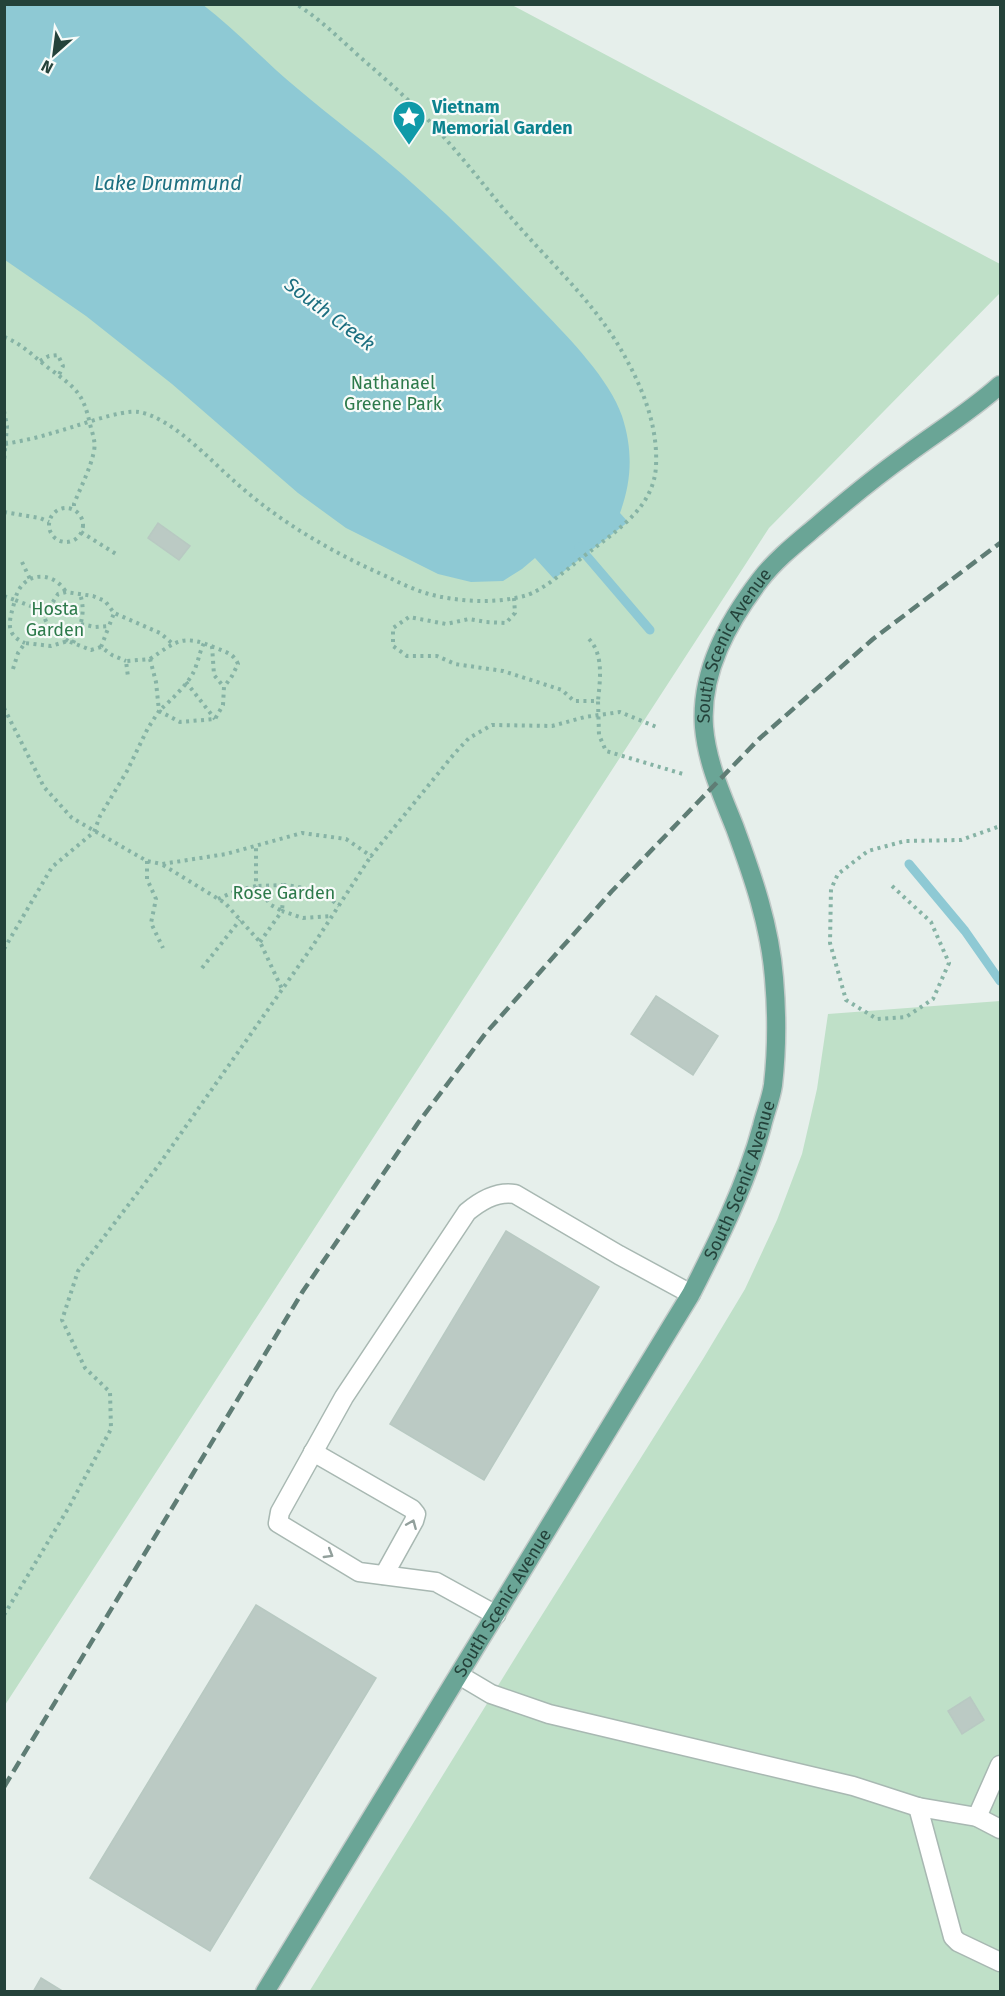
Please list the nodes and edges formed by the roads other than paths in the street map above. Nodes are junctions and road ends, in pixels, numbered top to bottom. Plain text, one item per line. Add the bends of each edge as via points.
1 (1000, 385) edge
2 (692, 1294) junction
3 (313, 1452) junction
4 (384, 1575) junction
5 (495, 1615) junction
6 (459, 1675) junction
7 (1000, 1765) edge
8 (918, 1807) junction
9 (977, 1817) junction
10 (1000, 1828) edge
11 (1000, 1962) edge
12 (265, 1992) edge

1 - 2 main road, South Scenic Avenue via 851,497 779,559 728,628 711,666 704,706 706,744 763,913 776,1014 772,1086 753,1156
2 - 3 lane via 515,1194 505,1192 477,1203 467,1212 344,1397
2 - 5 main road, South Scenic Avenue
4 -> 3 lane via 416,1514
3 -> 4 lane via 279,1512 278,1523 359,1572
4 - 5 lane via 436,1582
5 - 6 main road, South Scenic Avenue
6 - 8 lane via 491,1694 549,1714 853,1786
6 - 12 main road, South Scenic Avenue
7 - 9 lane
8 - 9 lane
8 - 11 lane via 953,1937
9 - 10 lane

